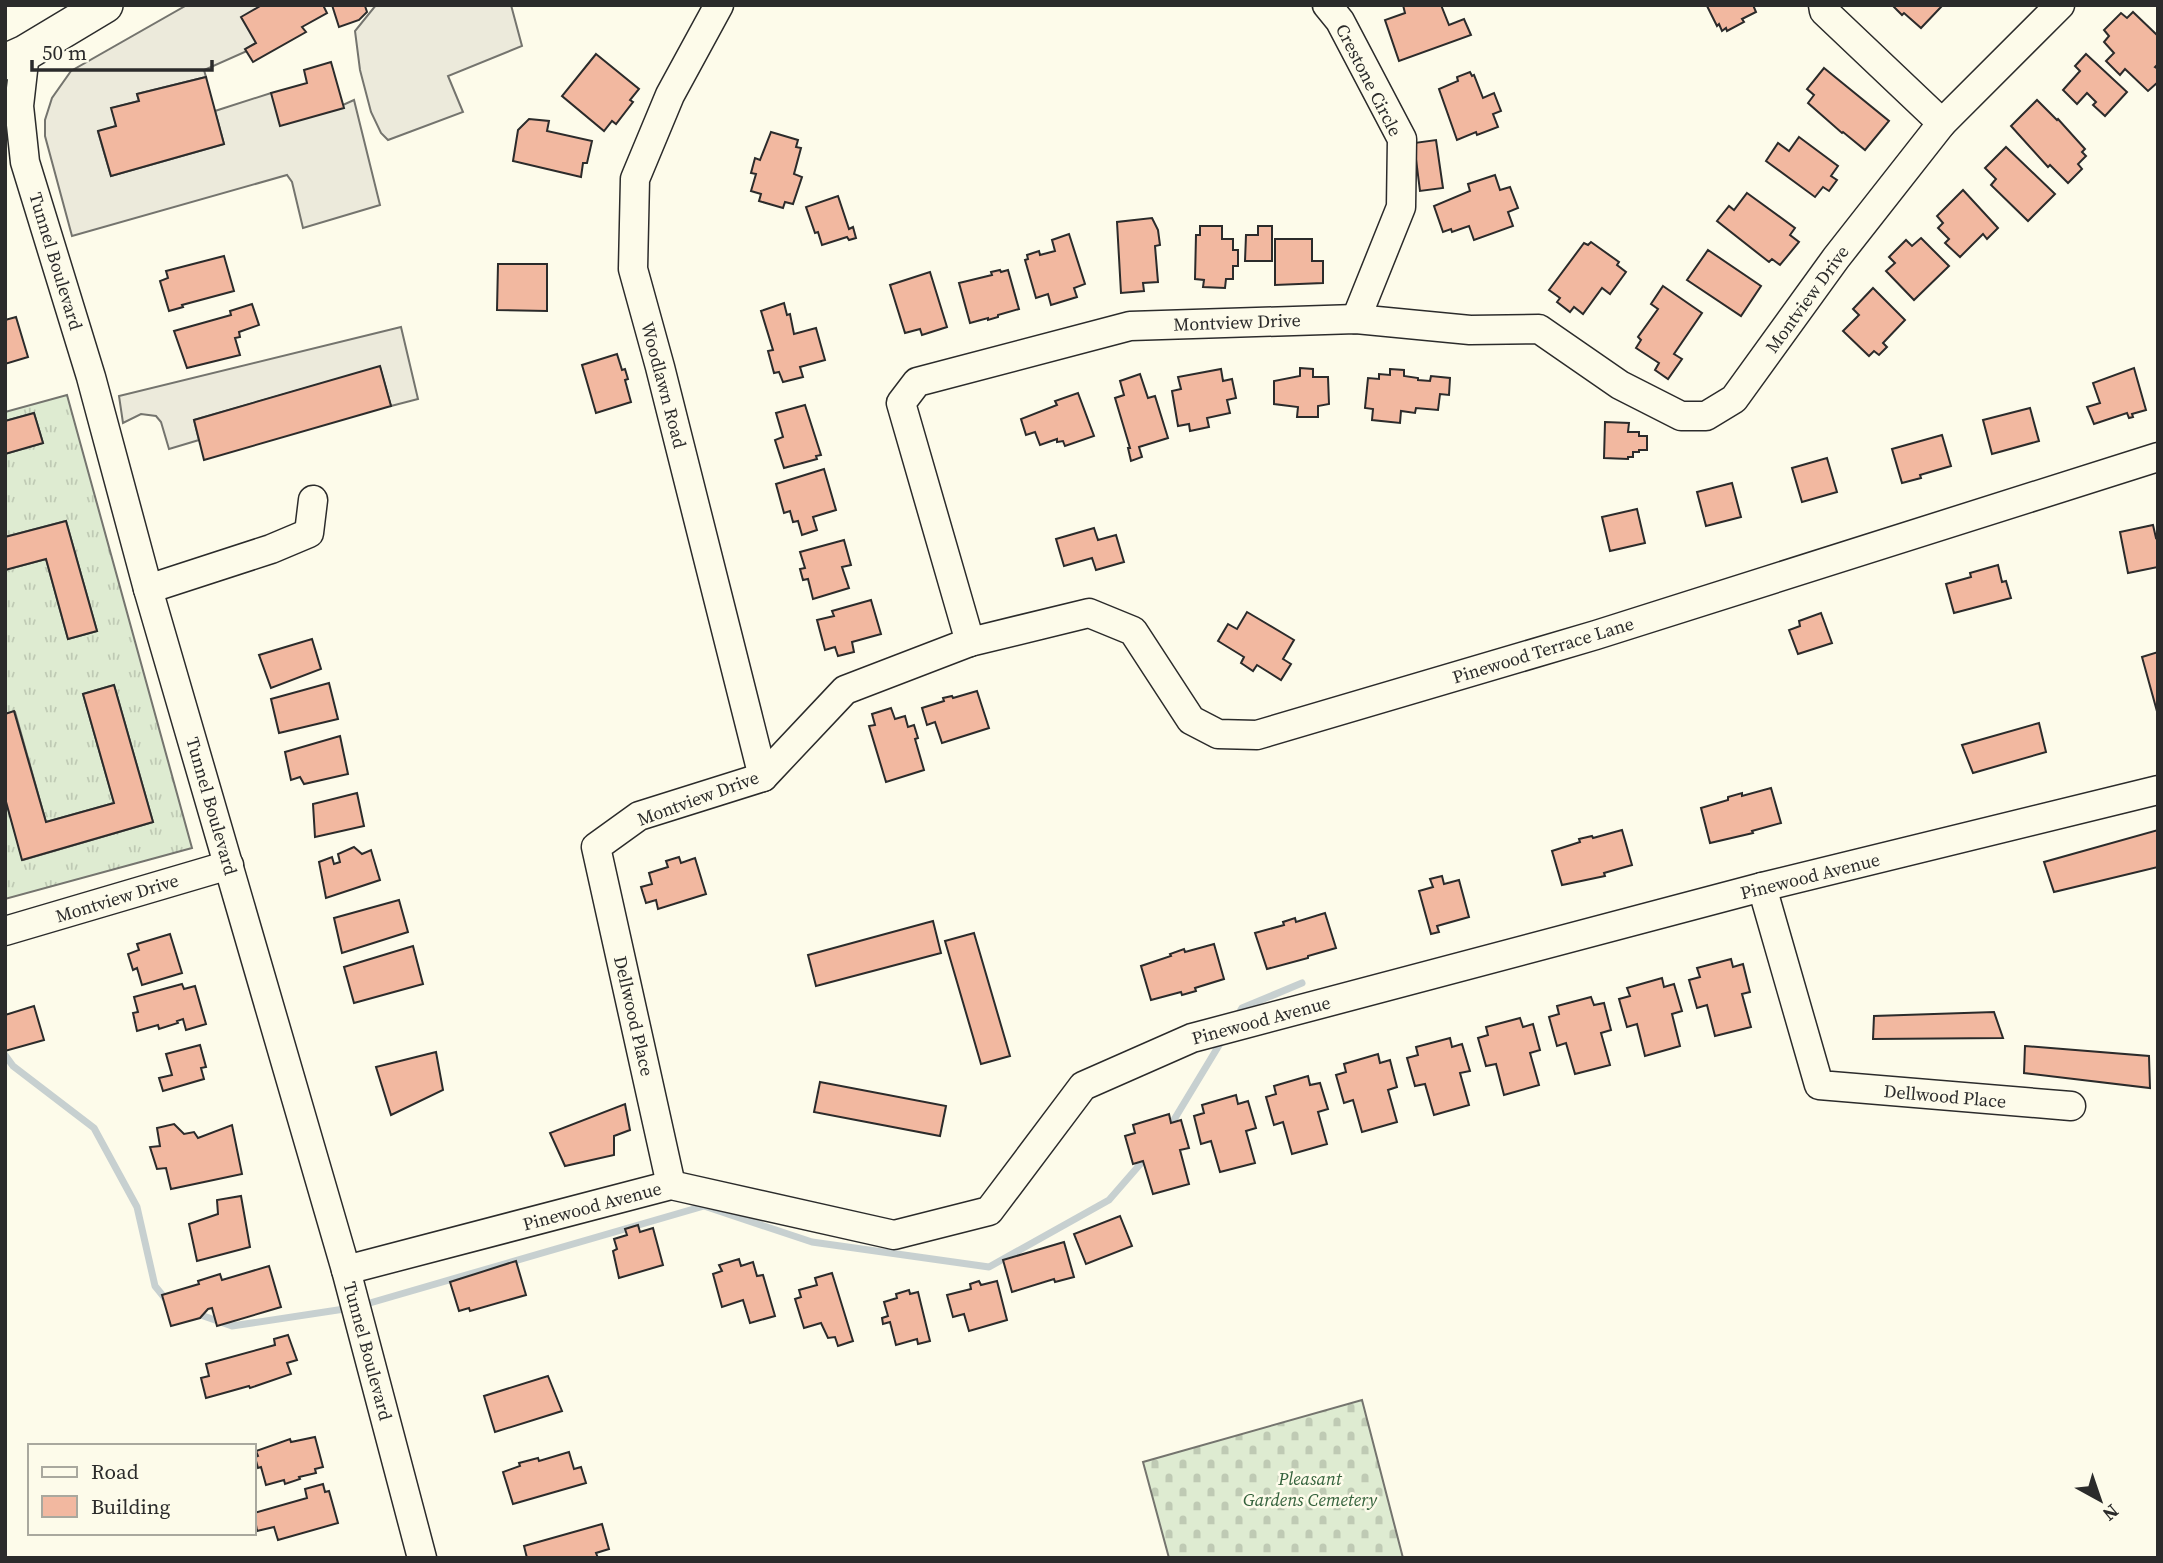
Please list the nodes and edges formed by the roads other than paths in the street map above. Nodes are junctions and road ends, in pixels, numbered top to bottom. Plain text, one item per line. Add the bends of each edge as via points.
1 (105, 5) edge
2 (719, 5) edge
3 (1327, 5) edge
4 (1823, 5) edge
5 (2060, 5) edge
6 (15, 57) edge
7 (1941, 123) junction
8 (1356, 319) junction
9 (2158, 457) edge
10 (313, 500) dead end
11 (148, 589) junction
12 (970, 642) junction
13 (763, 776) junction
14 (2158, 790) edge
15 (596, 847) joint
16 (229, 865) junction
17 (1762, 887) junction
18 (5, 932) edge
19 (2071, 1106) dead end
20 (671, 1185) junction
21 (346, 1270) junction
22 (422, 1558) edge

1 - 6 main road
2 - 13 street, Woodlawn Road via 670,95 635,179 633,269
3 - 8 street, Crestone Circle via 1340,21 1402,139 1401,207
4 - 7 street via 1824,11
5 - 7 street, Montview Drive
6 - 11 street, Tunnel Boulevard via 25,162 91,377
7 - 8 street, Montview Drive via 1734,399 1706,416 1681,416 1619,385 1539,329 1470,330
8 - 12 street, Montview Drive via 1130,326 917,382 901,403
9 - 12 street, Pinewood Terrace Lane via 1597,635 1257,736 1218,734 1191,720 1133,631 1089,613
10 - 11 street via 309,533
11 - 16 street, Tunnel Boulevard
12 - 13 street, Montview Drive via 845,690
13 - 15 street, Montview Drive via 639,816
14 - 17 street, Pinewood Avenue
15 - 20 street, Dellwood Place
16 - 18 street, Montview Drive
16 - 21 street, Tunnel Boulevard
17 - 19 street, Dellwood Place via 1819,1085
17 - 20 street, Pinewood Avenue via 1192,1038 1083,1086 989,1211 894,1236
20 - 21 street, Pinewood Avenue
21 - 22 street, Tunnel Boulevard

